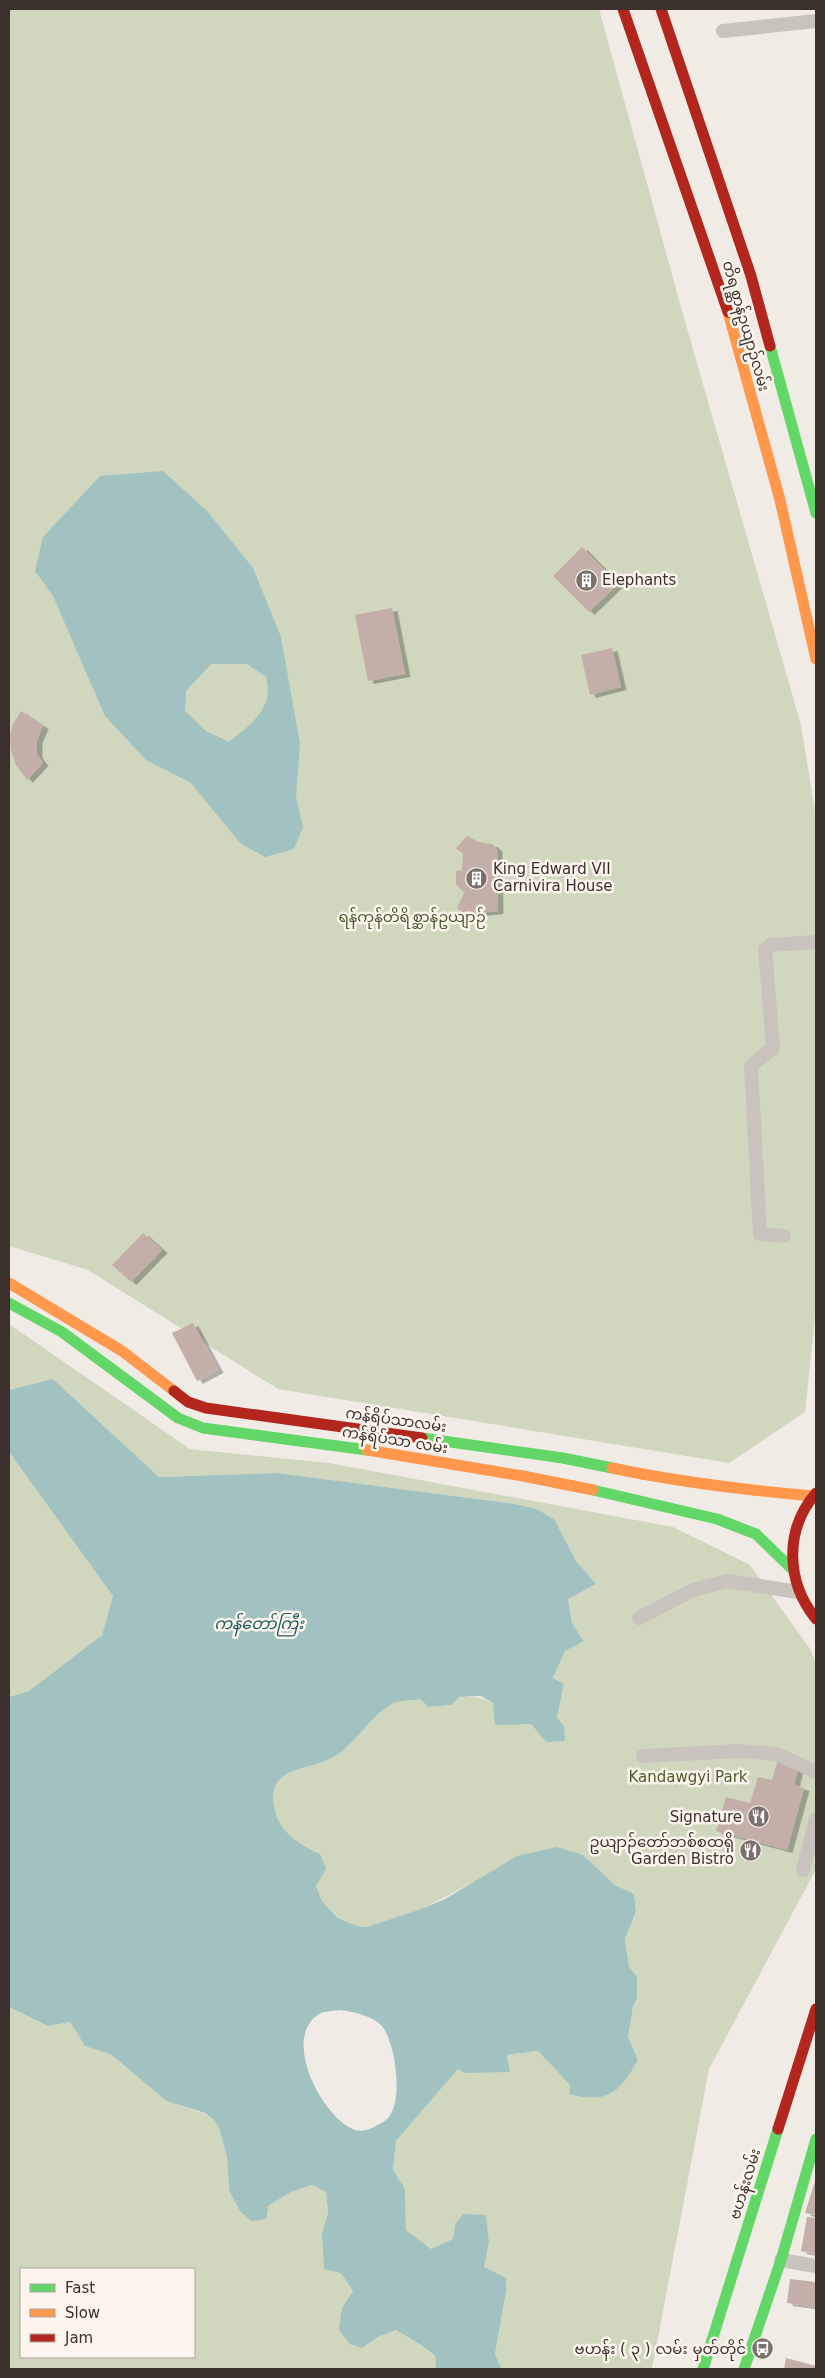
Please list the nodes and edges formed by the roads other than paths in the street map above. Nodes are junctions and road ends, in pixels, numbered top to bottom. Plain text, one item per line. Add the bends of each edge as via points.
1 (623, 9) edge
2 (661, 9) edge
3 (816, 21) edge
4 (723, 31) dead end
5 (816, 513) edge
6 (816, 659) edge
7 (816, 942) edge
8 (784, 1236) dead end
9 (9, 1283) edge
10 (9, 1303) edge
11 (116, 1347) junction
12 (103, 1362) junction
13 (814, 1494) edge
14 (792, 1569) junction
15 (798, 1592) junction
16 (640, 1618) dead end
17 (816, 1619) edge
18 (643, 1756) dead end
19 (816, 1772) edge
20 (816, 1819) edge
21 (802, 1870) dead end
22 (816, 2009) edge
23 (816, 2139) edge
24 (813, 2161) edge
25 (781, 2260) junction
26 (816, 2266) edge
27 (703, 2369) edge
28 (744, 2369) edge

1 - 6 main road, တိရစ္ဆာန်ဥယျာဉ်လမ်း via 723,295 780,500
2 - 5 main road, တိရစ္ဆာန်ဥယျာဉ်လမ်း via 751,276
3 - 4 street
7 - 8 street via 771,945 765,949 773,1048 751,1066 760,1234
9 - 11 main road, ကန်ရိပ်သာလမ်း
10 - 12 main road, ကန်ရိပ်သာ လမ်း via 62,1332
11 - 12 main road
11 - 13 main road, ကန်ရိပ်သာလမ်း via 188,1402 206,1408 563,1458 654,1477 744,1490
12 - 14 main road, ကန်ရိပ်သာ လမ်း via 178,1418 203,1428 523,1476 717,1518 756,1534
13 - 14 main road via 797,1524
14 - 15 main road
15 - 16 street via 728,1581 693,1590
15 - 17 main road
18 - 19 street via 739,1751 777,1754
20 - 21 street
22 - 27 main road, ဗဟန်းလမ်း
23 - 24 main road
24 - 25 main road
25 - 26 street
25 - 28 main road

